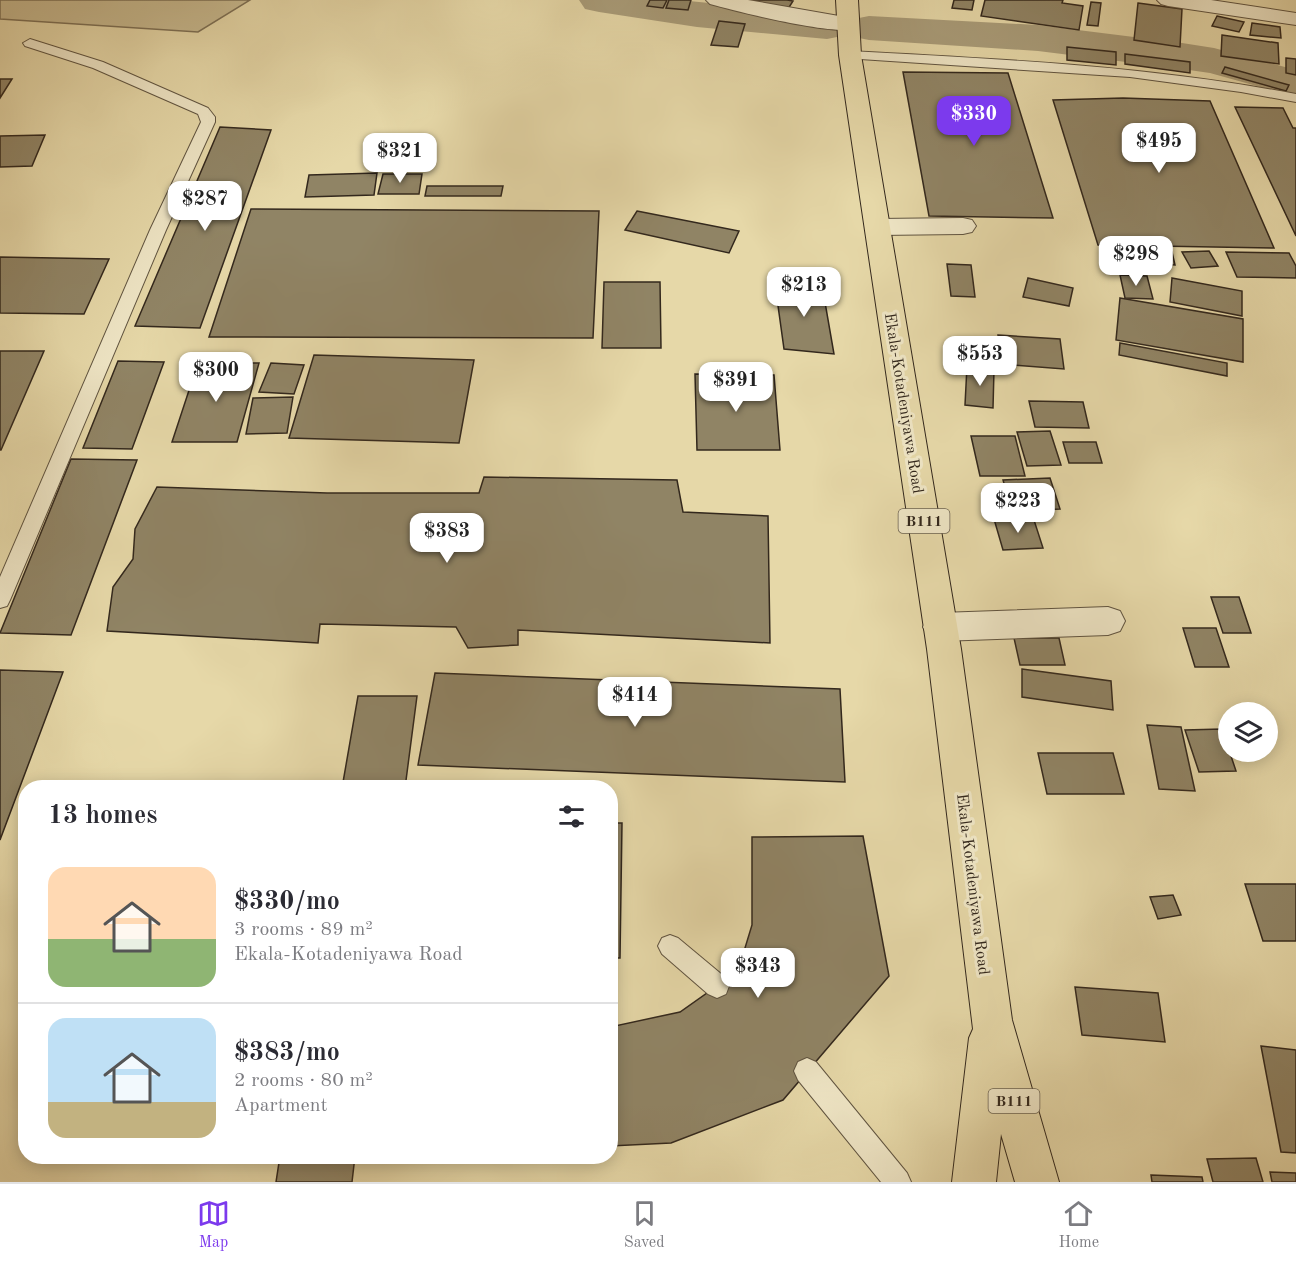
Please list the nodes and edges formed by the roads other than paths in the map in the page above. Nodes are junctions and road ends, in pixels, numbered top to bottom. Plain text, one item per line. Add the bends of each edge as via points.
1 (717, 0) edge
2 (1168, 0) edge
3 (848, 12) edge
4 (1296, 19) edge
5 (30, 43) dead end
6 (850, 55) junction
7 (1296, 98) edge
8 (963, 226) dead end
9 (878, 227) junction
10 (0, 600) edge
11 (1108, 621) dead end
12 (940, 627) junction
13 (670, 946) dead end
14 (717, 986) dead end
15 (991, 1020) junction
16 (807, 1071) dead end
17 (898, 1182) edge
18 (974, 1182) edge
19 (1037, 1182) edge

1 - 3 street via 803,18
2 - 4 street
3 - 6 main road, Ekala-Kotadeniyawa Road / B111
5 - 10 lane via 98,65 192,106 203,111 208,122
6 - 7 lane via 1149,76 1244,87
6 - 9 main road, Ekala-Kotadeniyawa Road / B111
8 - 9 street
9 - 12 main road, Ekala-Kotadeniyawa Road / B111
11 - 12 street
12 - 15 main road, Ekala-Kotadeniyawa Road / B111
13 - 14 lane
15 - 18 main road, Ekala-Kotadeniyawa Road / B111
15 - 19 main road, Ekala-Kotadeniyawa Road / B111
16 - 17 lane

